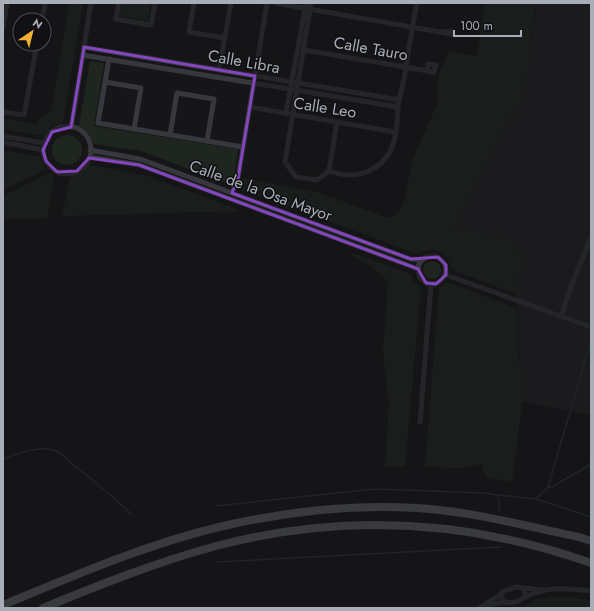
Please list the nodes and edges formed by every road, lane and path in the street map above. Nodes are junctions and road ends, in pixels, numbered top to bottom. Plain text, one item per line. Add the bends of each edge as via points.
1 (7, 3) edge
2 (91, 3) edge
3 (119, 3) edge
4 (155, 3) edge
5 (194, 3) edge
6 (231, 3) edge
7 (268, 3) edge
8 (275, 3) edge
9 (311, 3) edge
10 (417, 3) edge
11 (307, 7) edge
12 (413, 27) junction
13 (3, 28) edge
14 (439, 32) dead end
15 (225, 38) junction
16 (84, 47) junction
17 (304, 50) junction
18 (36, 52) edge
19 (82, 55) junction
20 (109, 59) junction
21 (406, 67) junction
22 (219, 70) junction
23 (434, 72) dead end
24 (255, 76) junction
25 (105, 82) junction
26 (254, 83) junction
27 (295, 83) junction
28 (290, 89) junction
29 (297, 90) junction
30 (400, 100) junction
31 (250, 107) junction
32 (398, 107) junction
33 (3, 112) edge
34 (286, 113) junction
35 (293, 115) junction
36 (337, 122) junction
37 (71, 127) junction
38 (134, 129) junction
39 (396, 132) junction
40 (170, 135) junction
41 (3, 136) edge
42 (207, 141) junction
43 (3, 142) edge
44 (44, 143) junction
45 (243, 147) junction
46 (43, 150) junction
47 (90, 150) junction
48 (89, 158) junction
49 (329, 171) junction
50 (232, 193) junction
51 (591, 237) edge
52 (421, 260) junction
53 (418, 268) junction
54 (446, 275) junction
55 (430, 284) junction
56 (561, 317) junction
57 (591, 327) edge
58 (420, 422) dead end
59 (551, 531) junction
60 (591, 541) edge
61 (533, 545) junction
62 (591, 545) edge
63 (591, 563) edge
64 (591, 567) edge
65 (523, 588) junction
66 (542, 590) junction
67 (591, 591) edge
68 (501, 594) junction
69 (525, 597) junction
70 (504, 602) junction
71 (3, 605) edge
72 (484, 605) junction
73 (43, 608) edge
74 (478, 608) edge

1 - 13 street
2 - 16 street
3 - 4 street via 116,19 151,25
5 - 15 street via 189,32
6 - 15 street
7 - 24 street
8 - 11 street
9 - 11 street
10 - 12 street
11 - 12 street
11 - 17 street
11 - 27 street
12 - 14 street
12 - 21 street
15 - 22 street
16 - 19 street
16 - 22 street, Calle Libra
17 - 21 street, Calle Tauro
17 - 27 street
18 - 33 street via 24,115
19 - 20 street
19 - 37 street
20 - 25 street
20 - 26 street
21 - 23 street, Calle Tauro
21 - 30 street
22 - 24 street, Calle Libra
24 - 26 street
24 - 27 street, Calle Libra
25 - 38 street via 98,123
25 - 38 street via 141,88
26 - 28 street
26 - 31 street
27 - 28 street
27 - 29 street
27 - 30 street, Calle Libra
28 - 29 street
28 - 34 street
29 - 32 street
29 - 35 street
30 - 32 street
31 - 34 street, Calle Leo
31 - 45 street
32 - 39 street
34 - 35 street, Calle Leo
35 - 36 street, Calle Leo
35 - 49 street via 286,162 296,176 317,180
36 - 39 street, Calle Leo
36 - 49 street
37 - 44 street via 52,132
37 - 47 street via 85,135
38 - 40 street
39 - 49 street via 387,157 376,168 360,175 336,174
40 - 42 street
40 - 42 street via 177,93 214,99
41 - 44 street
42 - 45 street
43 - 46 street
44 - 46 street
45 - 50 street via 238,179
46 - 48 street via 52,169 64,174 77,172
47 - 48 street
47 - 50 street, Calle de la Osa Mayor via 140,160
48 - 53 street, Calle de la Osa Mayor via 139,165
50 - 52 street, Calle de la Osa Mayor via 411,259
51 - 56 street
52 - 53 street
52 - 54 street via 428,256 438,257 446,265
53 - 55 street via 419,276
54 - 55 street via 440,282
54 - 56 street
55 - 58 street
56 - 57 street
59 - 60 highway
59 - 62 highway
59 - 71 highway via 503,520 417,508 341,508 275,516 218,528 163,544
61 - 63 highway
61 - 64 highway
61 - 73 highway via 472,533 412,526 353,525 305,529 255,537 191,553
65 - 66 street
65 - 68 street via 506,590
65 - 69 street
66 - 67 street
66 - 69 street
68 - 70 street
68 - 72 street
69 - 70 street via 516,602
70 - 72 street
72 - 74 street

